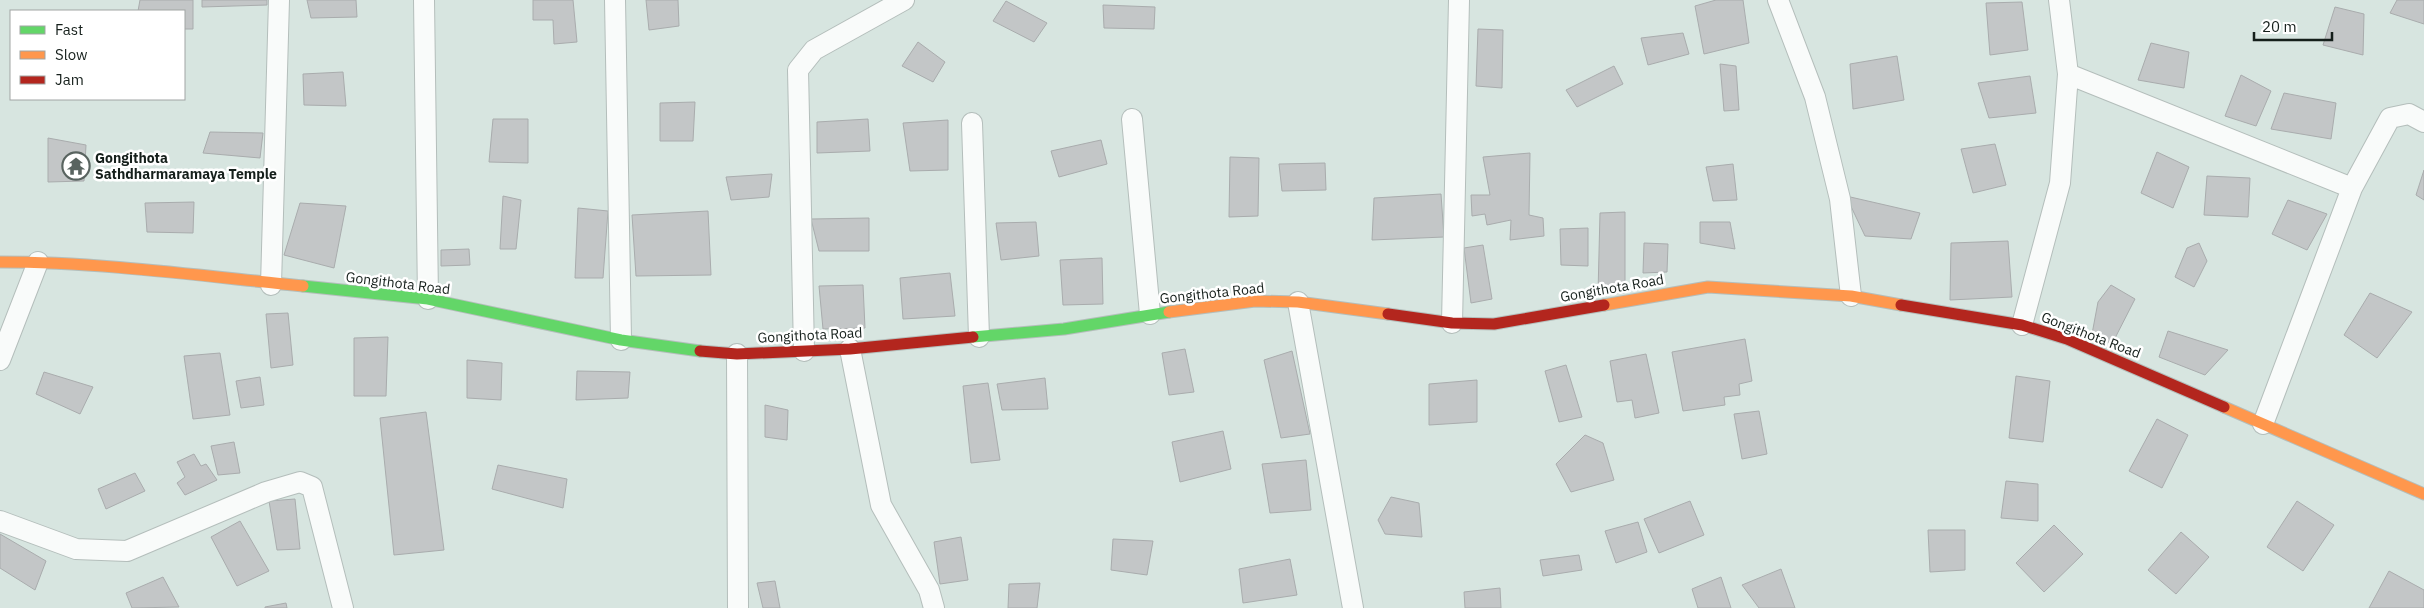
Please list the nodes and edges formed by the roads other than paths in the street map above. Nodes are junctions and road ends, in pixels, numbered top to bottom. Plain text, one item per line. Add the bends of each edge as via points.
1 (279, 0) edge
2 (424, 0) edge
3 (615, 0) edge
4 (904, 0) edge
5 (1458, 0) edge
6 (1778, 0) edge
7 (2059, 0) edge
8 (2068, 74) junction
9 (1132, 119) dead end
10 (2424, 122) edge
11 (972, 123) dead end
12 (2352, 188) junction
13 (0, 262) edge
14 (38, 262) junction
15 (271, 285) junction
16 (1851, 296) junction
17 (428, 299) junction
18 (1298, 302) junction
19 (1150, 314) junction
20 (1452, 324) junction
21 (2022, 325) junction
22 (978, 337) junction
23 (621, 340) junction
24 (850, 349) junction
25 (804, 351) junction
26 (738, 354) junction
27 (0, 360) edge
28 (2263, 424) junction
29 (2424, 494) edge
30 (0, 521) edge
31 (343, 608) edge
32 (738, 608) edge
33 (934, 608) edge
34 (1354, 608) edge

1 - 15 street
2 - 17 street
3 - 23 street
4 - 25 street via 814,50 798,70
5 - 20 street
6 - 16 street via 1815,97 1840,199
7 - 8 street
8 - 12 street
8 - 21 street via 2060,183
9 - 19 street
10 - 12 street via 2409,114 2390,118
11 - 22 street
12 - 28 street
13 - 14 street, Gongithota Road
14 - 15 street, Gongithota Road via 135,269
14 - 27 street
15 - 17 street, Gongithota Road
16 - 20 street, Gongithota Road via 1708,287 1494,324
16 - 21 street, Gongithota Road
17 - 23 street, Gongithota Road
18 - 19 street, Gongithota Road via 1255,301
18 - 20 street, Gongithota Road
18 - 34 street
19 - 22 street, Gongithota Road via 1064,329
21 - 28 street, Gongithota Road via 2067,339
22 - 24 street, Gongithota Road
23 - 26 street, Gongithota Road
24 - 25 street, Gongithota Road
24 - 33 street via 881,505 929,590
25 - 26 street, Gongithota Road
26 - 32 street
28 - 29 street, Gongithota Road
30 - 31 street via 76,549 127,551 266,492 300,482 312,487

